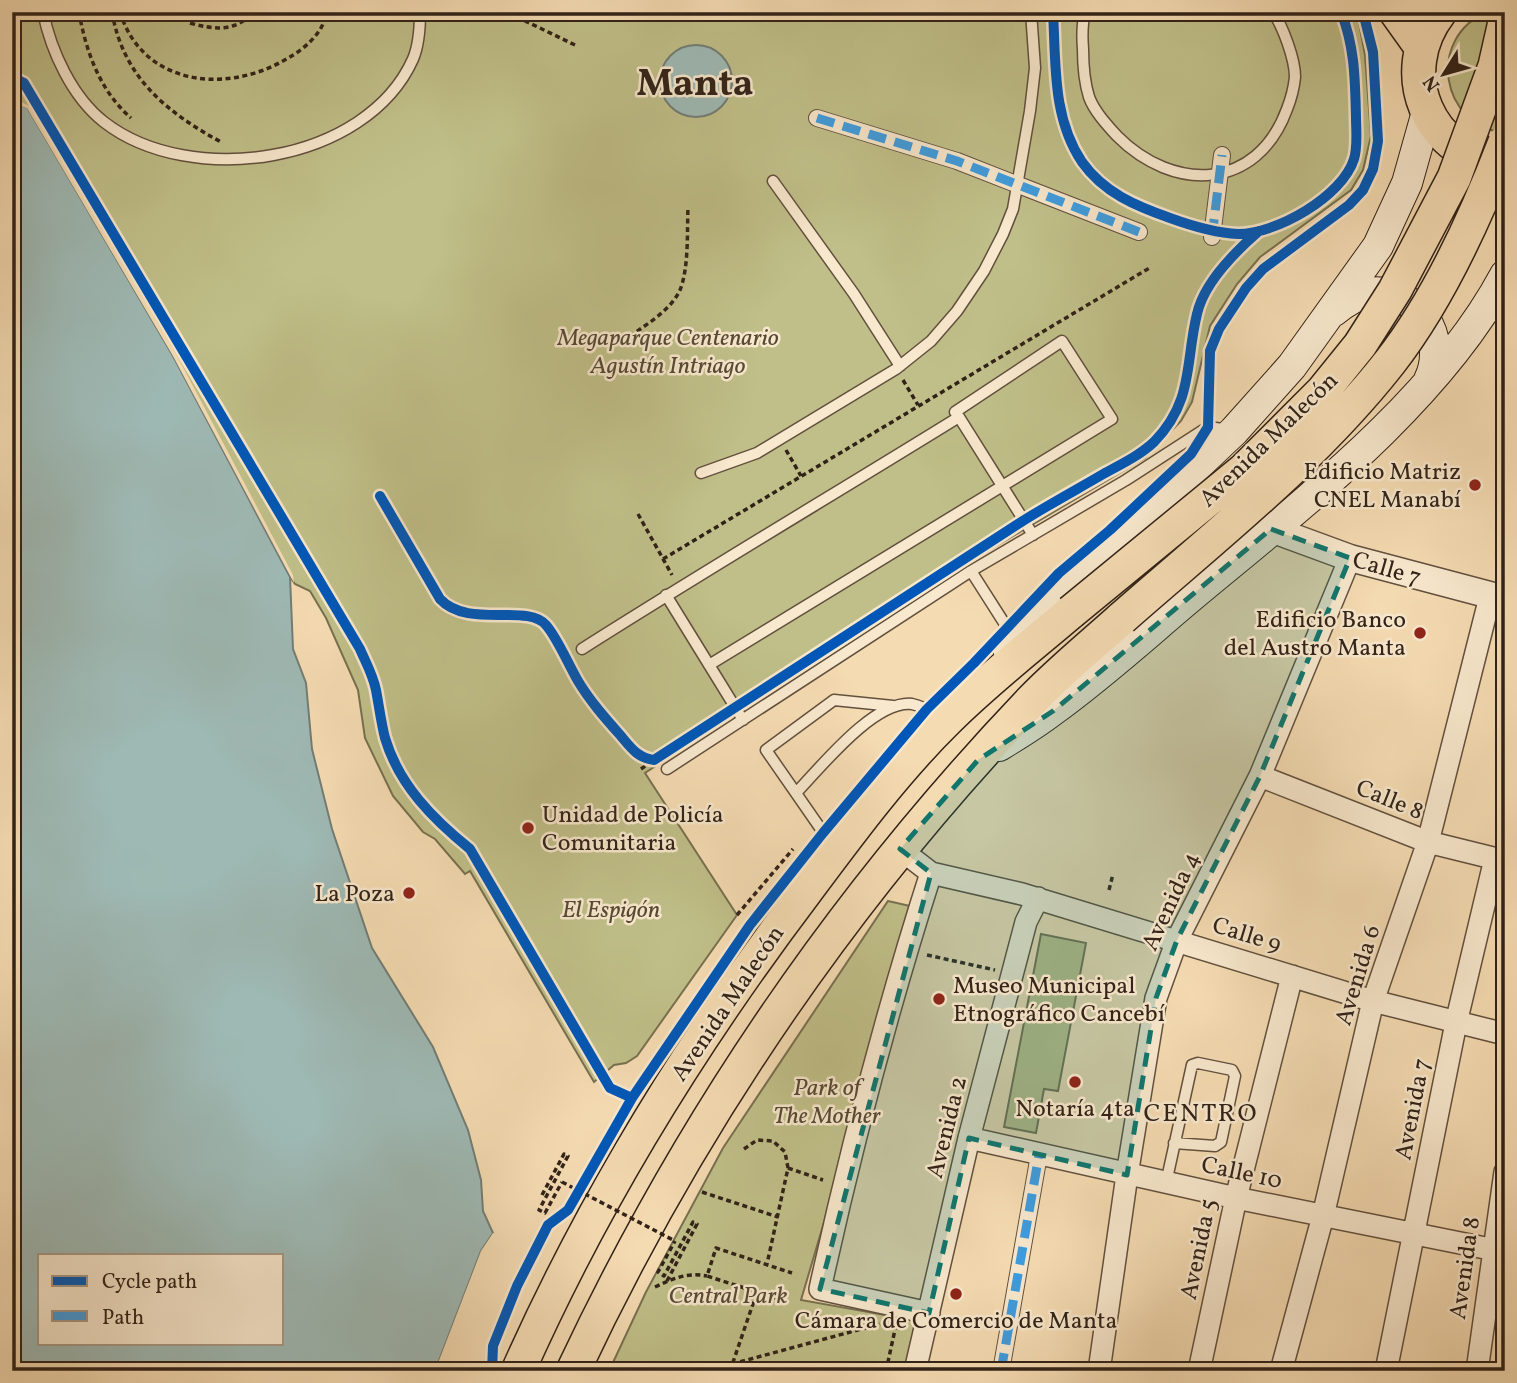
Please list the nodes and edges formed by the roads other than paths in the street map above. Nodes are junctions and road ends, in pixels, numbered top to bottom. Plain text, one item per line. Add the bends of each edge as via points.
1 (43, 12) edge
2 (420, 12) edge
3 (1031, 12) edge
4 (1086, 12) edge
5 (1273, 12) edge
6 (1396, 12) edge
7 (1440, 12) edge
8 (1505, 22) edge
9 (1421, 47) junction
10 (1427, 111) junction
11 (817, 118) dead end
12 (1505, 142) edge
13 (1222, 155) dead end
14 (1505, 165) edge
15 (1220, 175) junction
16 (773, 181) dead end
17 (1018, 184) junction
18 (1139, 232) dead end
19 (1212, 237) dead end
20 (1505, 275) edge
21 (1333, 312) junction
22 (898, 367) junction
23 (1426, 387) junction
24 (959, 417) junction
25 (1234, 431) junction
26 (701, 473) dead end
27 (1003, 486) junction
28 (1271, 529) junction
29 (1033, 535) junction
30 (1350, 558) junction
31 (971, 572) junction
32 (666, 595) junction
33 (1498, 598) edge
34 (1016, 641) junction
35 (582, 649) dead end
36 (709, 665) junction
37 (995, 678) junction
38 (893, 706) junction
39 (743, 720) junction
40 (947, 720) junction
41 (978, 760) junction
42 (667, 769) dead end
43 (1260, 776) junction
44 (796, 793) junction
45 (1429, 842) junction
46 (900, 849) junction
47 (836, 850) junction
48 (1500, 860) edge
49 (931, 873) junction
50 (1038, 898) junction
51 (1177, 940) junction
52 (1292, 976) junction
53 (1373, 1000) junction
54 (1456, 1023) junction
55 (1505, 1034) edge
56 (969, 1138) junction
57 (1174, 1143) junction
58 (1039, 1155) junction
59 (1505, 1172) edge
60 (1127, 1175) junction
61 (1166, 1183) junction
62 (1236, 1198) junction
63 (1323, 1216) junction
64 (1414, 1235) junction
65 (1499, 1250) edge
66 (929, 1312) junction
67 (518, 1371) edge
68 (573, 1371) edge
69 (915, 1371) edge
70 (1000, 1371) edge
71 (1099, 1371) edge
72 (1199, 1371) edge
73 (1281, 1371) edge
74 (1386, 1371) edge
75 (1477, 1371) edge

1 - 2 lane via 49,41 67,76 103,121 155,149 229,161 304,149 360,120 392,92 413,59
3 - 17 lane via 1035,68
4 - 15 lane via 1083,69 1090,99 1108,127 1151,163 1175,173
5 - 15 lane via 1295,76 1290,102 1280,128 1260,153
6 - 9 main road
7 - 9 main road
8 - 37 main road, Avenida Malecón, bridge via 1495,65 1454,178 1395,290 1360,345 1322,392 1244,470
9 - 10 main road via 1420,91
10 - 14 main road via 1457,149
10 - 21 main road, Avenida Malecón via 1407,183 1378,246
11 - 17 street
12 - 41 main road, Avenida Malecón, bridge via 1466,235 1422,313 1349,410 1033,699
13 - 15 street
15 - 19 street
16 - 22 lane via 854,294
17 - 18 street
17 - 22 lane via 1003,234 957,312
20 - 23 main road, Avenida Malecón
21 - 23 main road via 1349,299 1367,293 1387,293 1406,300 1422,313 1437,349 1435,369
21 - 25 main road, Avenida Malecón
22 - 26 lane via 757,453
23 - 28 main road, Avenida Malecón
24 - 27 lane
24 - 27 lane via 955,412 1062,341 1112,419
24 - 32 lane
25 - 29 lane via 1208,427
25 - 34 main road, Avenida Malecón
27 - 29 lane
27 - 36 lane
28 - 30 street, Calle 7
28 - 41 main road, Avenida Malecón via 1053,710
29 - 31 lane
30 - 33 street, Calle 7
30 - 43 street, Avenida 4
31 - 34 lane
31 - 39 lane
32 - 35 lane
32 - 36 lane
33 - 45 street, Avenida 6
34 - 37 main road, Avenida Malecón
36 - 39 lane
37 - 40 main road, Avenida Malecón
38 - 40 lane via 912,704
38 - 44 lane via 857,731
38 - 44 lane via 834,700 766,750
39 - 42 lane
40 - 47 main road, Avenida Malecón
41 - 46 main road, Avenida Malecón
43 - 45 street, Calle 8
43 - 51 street, Avenida 4
44 - 47 lane
45 - 48 street, Calle 8
45 - 53 street, Avenida 6
46 - 49 street, Calle 9
46 - 68 main road, Avenida Malecón via 815,959 729,1085 657,1207
47 - 67 main road, Avenida Malecón via 761,950 642,1131 545,1310
48 - 54 street, Avenida 7
49 - 50 street, Calle 9
49 - 66 street via 846,1172 820,1289
50 - 51 street, Calle 9
50 - 56 street, Avenida 2 via 1026,922
51 - 52 street, Calle 9
51 - 60 street, Avenida 4 via 1156,998
52 - 53 street, Calle 9
52 - 62 street, Avenida 5
53 - 54 street, Calle 9
53 - 63 street, Avenida 6
54 - 55 street, Calle 9
54 - 64 street, Avenida 7
56 - 58 street, Calle 10
56 - 66 street, Avenida 2
57 - 57 lane via 1215,1146 1221,1142 1236,1076 1232,1070 1192,1065
57 - 61 lane
58 - 60 street, Calle 10
58 - 70 street
59 - 65 street, Avenida 8
60 - 61 street, Calle 10
60 - 71 street, Avenida 4
61 - 62 street, Calle 10
62 - 63 street, Calle 10
62 - 72 street, Avenida 5
63 - 64 street, Calle 10
63 - 73 street, Avenida 6
64 - 65 street, Calle 10
64 - 74 street, Avenida 7
65 - 75 street, Avenida 8
66 - 69 street, Avenida 2

